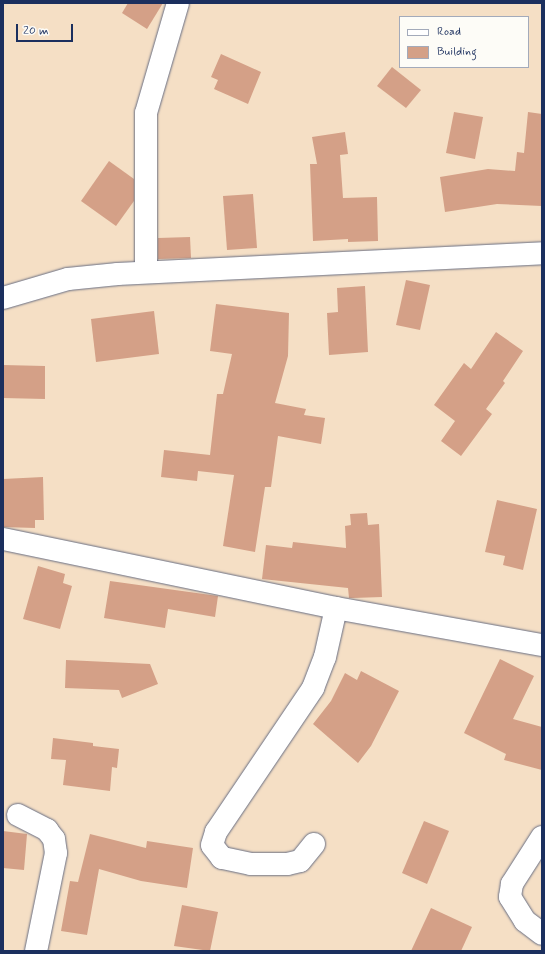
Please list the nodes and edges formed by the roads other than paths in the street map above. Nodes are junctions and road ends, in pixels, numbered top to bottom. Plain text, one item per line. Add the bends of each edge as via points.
1 (178, 3) edge
2 (542, 253) edge
3 (146, 272) junction
4 (3, 298) edge
5 (3, 539) edge
6 (336, 608) junction
7 (542, 645) edge
8 (18, 815) dead end
9 (542, 838) edge
10 (314, 844) dead end
11 (542, 934) edge
12 (36, 951) edge

1 - 3 street via 146,113
2 - 3 street
3 - 4 street via 68,279
5 - 6 street
6 - 7 street
6 - 10 street via 325,657 313,688 216,832 212,845 222,858 251,864 287,864 300,861
8 - 12 street via 47,830 54,839 56,853
9 - 11 street via 512,884 510,897 526,921

